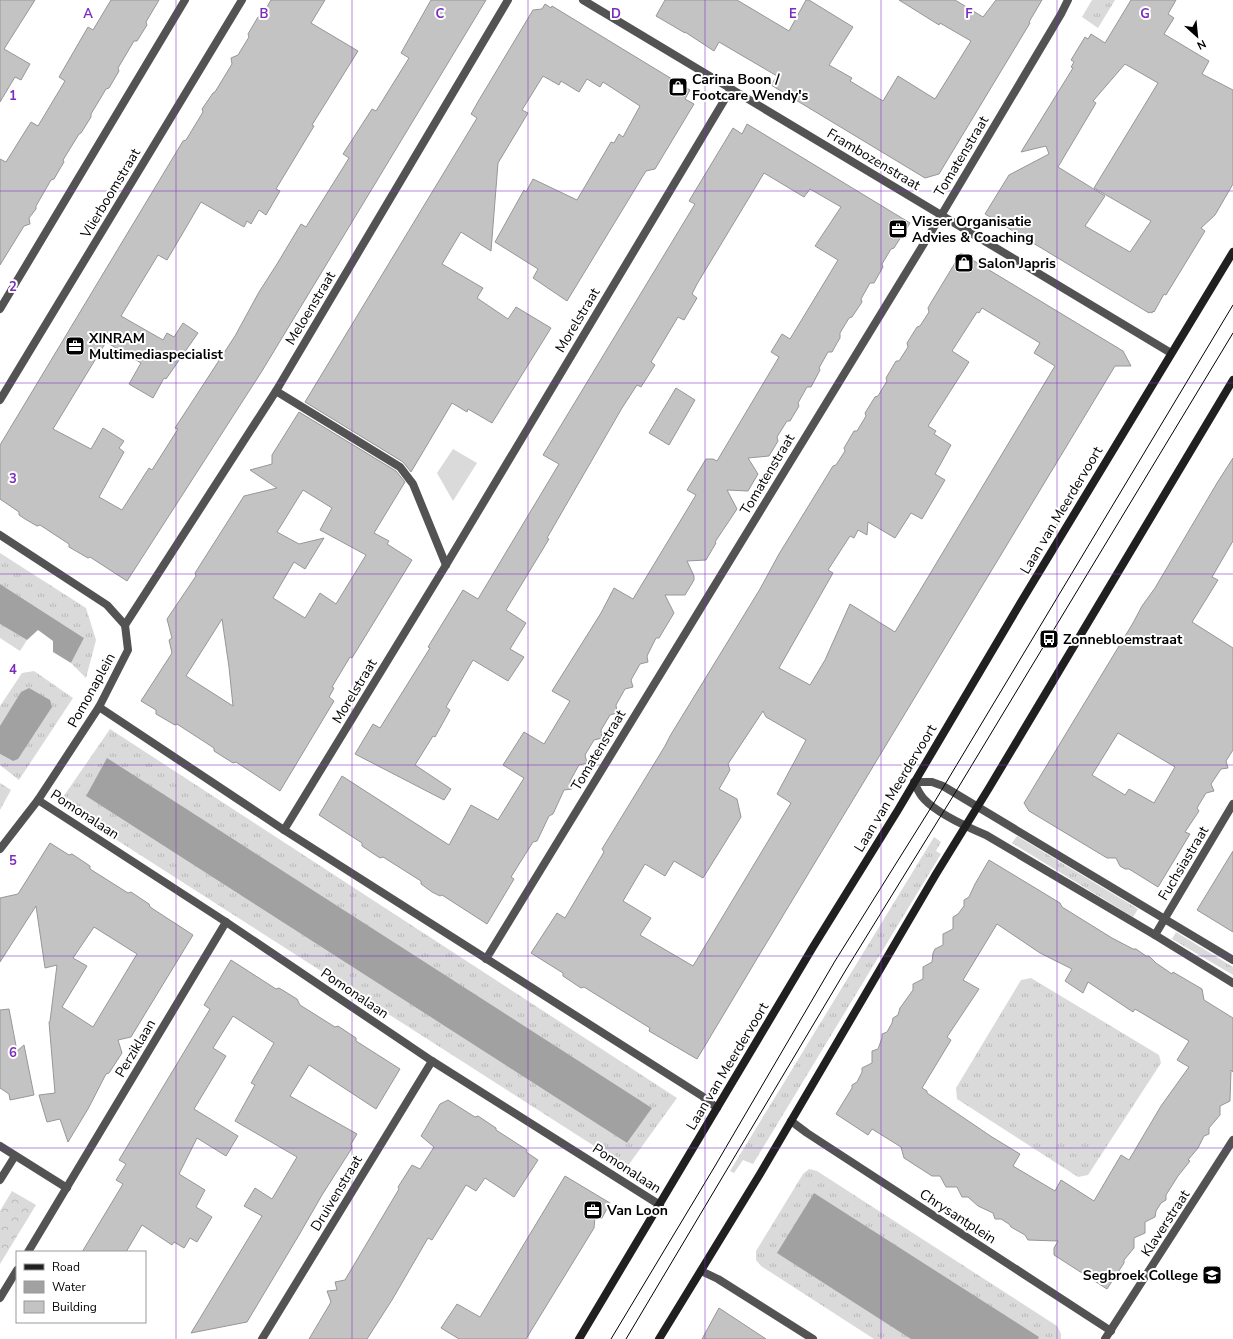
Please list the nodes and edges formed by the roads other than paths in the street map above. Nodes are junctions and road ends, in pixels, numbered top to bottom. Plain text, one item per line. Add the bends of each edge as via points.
1 (185, 0) edge
2 (242, 0) edge
3 (508, 0) edge
4 (583, 0) edge
5 (1068, 0) edge
6 (731, 89) junction
7 (942, 214) junction
8 (1233, 252) edge
9 (0, 308) edge
10 (1171, 353) junction
11 (1233, 380) edge
12 (1231, 389) edge
13 (276, 391) junction
14 (0, 400) edge
15 (0, 535) edge
16 (446, 565) junction
17 (125, 625) junction
18 (99, 707) junction
19 (914, 782) junction
20 (38, 800) junction
21 (1233, 804) edge
22 (977, 806) junction
23 (966, 826) junction
24 (284, 830) junction
25 (0, 849) edge
26 (1164, 919) junction
27 (226, 922) junction
28 (1155, 935) junction
29 (486, 959) junction
30 (1233, 960) edge
31 (1233, 983) edge
32 (432, 1061) junction
33 (717, 1108) junction
34 (791, 1121) junction
35 (1233, 1140) edge
36 (0, 1146) edge
37 (15, 1156) junction
38 (0, 1180) edge
39 (67, 1188) junction
40 (660, 1205) junction
41 (29, 1251) edge
42 (700, 1271) junction
43 (16, 1272) edge
44 (0, 1298) edge
45 (1111, 1331) junction
46 (262, 1339) edge
47 (579, 1339) edge
48 (658, 1339) edge
49 (813, 1339) edge
50 (1105, 1339) edge

1 - 9 street
2 - 14 street, Vlierboomstraat
3 - 13 street, Meloenstraat
4 - 6 street, Frambozenstraat
5 - 7 street, Tomatenstraat
6 - 7 street, Frambozenstraat
6 - 16 street, Morelstraat
7 - 10 street, Frambozenstraat
7 - 29 street, Tomatenstraat
8 - 10 street, Laan van Meerdervoort
10 - 19 street, Laan van Meerdervoort
11 - 12 street
12 - 22 street
13 - 16 street via 400,467 413,484
13 - 17 street, Meloenstraat
15 - 17 street via 107,605
16 - 24 street, Morelstraat
17 - 18 street, Pomonaplein via 128,650
18 - 20 street, Pomonaplein
18 - 24 street
19 - 22 street via 932,782 943,786
19 - 23 street via 922,797 932,806
19 - 33 street, Laan van Meerdervoort
20 - 25 street, Pomonaplein
20 - 27 street, Pomonalaan
21 - 26 street, Fuchsiastraat
22 - 23 street
22 - 26 street
23 - 28 street via 986,835
23 - 34 street
24 - 29 street
26 - 28 street, Fuchsiastraat
26 - 30 street
27 - 32 street, Pomonalaan
27 - 39 street, Perziklaan
28 - 31 street
29 - 33 street
32 - 40 street, Pomonalaan
32 - 46 street, Druivenstraat
33 - 40 street, Laan van Meerdervoort
34 - 42 street
34 - 45 street, Chrysantplein
35 - 45 street, Klaverstraat
36 - 37 street
37 - 38 street
37 - 39 street
39 - 41 street, Perziklaan
40 - 47 street, Laan van Meerdervoort
42 - 48 street
42 - 49 street via 718,1279
43 - 44 street
45 - 50 street, Klaverstraat

